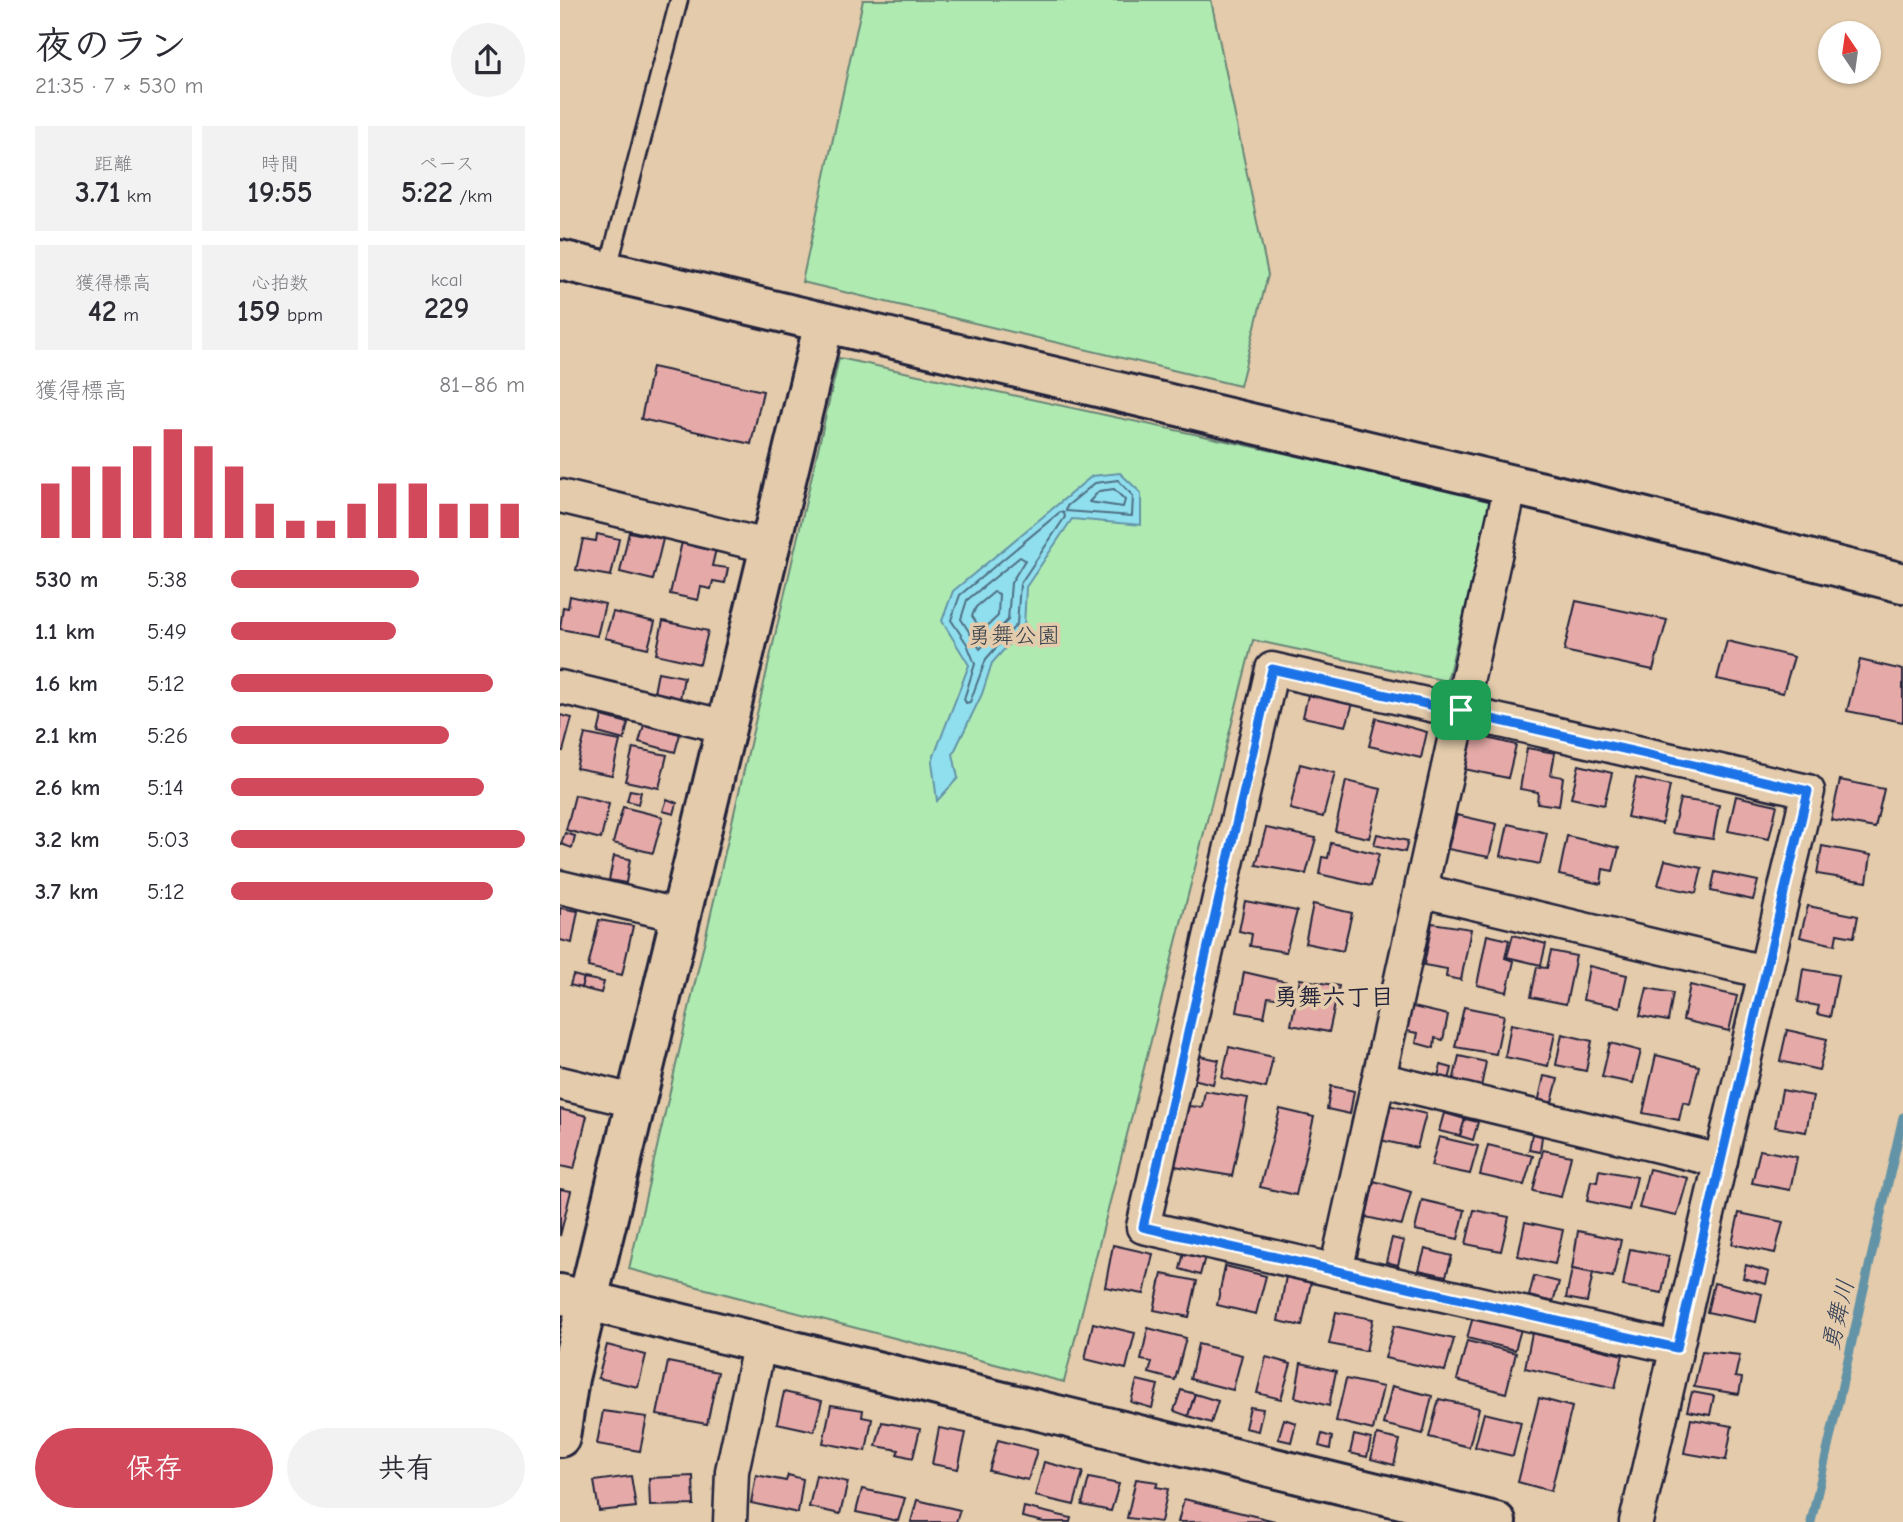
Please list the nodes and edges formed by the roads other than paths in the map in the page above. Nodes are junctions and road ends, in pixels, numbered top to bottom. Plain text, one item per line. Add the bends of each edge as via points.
1 (679, 0) edge
2 (560, 261) edge
3 (607, 272) junction
4 (824, 323) junction
5 (1511, 484) junction
6 (560, 496) edge
7 (771, 547) junction
8 (1903, 583) edge
9 (560, 688) edge
10 (1461, 710) junction
11 (727, 727) junction
12 (560, 887) edge
13 (1423, 891) junction
14 (682, 916) junction
15 (1765, 972) junction
16 (1379, 1079) junction
17 (560, 1083) edge
18 (638, 1102) junction
19 (1721, 1161) junction
20 (1336, 1271) junction
21 (575, 1297) edge
22 (760, 1342) junction
23 (1677, 1348) junction
24 (560, 1437) edge
25 (730, 1522) edge
26 (1496, 1522) edge
27 (1636, 1522) edge

1 - 3 lane
2 - 3 street
3 - 4 street
4 - 5 street
4 - 7 street
5 - 8 street
5 - 10 street
6 - 7 street
7 - 11 street
9 - 11 street
10 - 13 street
10 - 15 street via 1808,791
10 - 20 street via 1272,669 1143,1227
11 - 14 street
12 - 14 street
13 - 15 street
13 - 16 street
14 - 18 street
15 - 19 street
16 - 19 street
16 - 20 street
17 - 18 street
18 - 21 street
19 - 23 street
20 - 23 street
21 - 22 street
21 - 24 street
22 - 25 street via 732,1471
22 - 26 street
23 - 27 street

